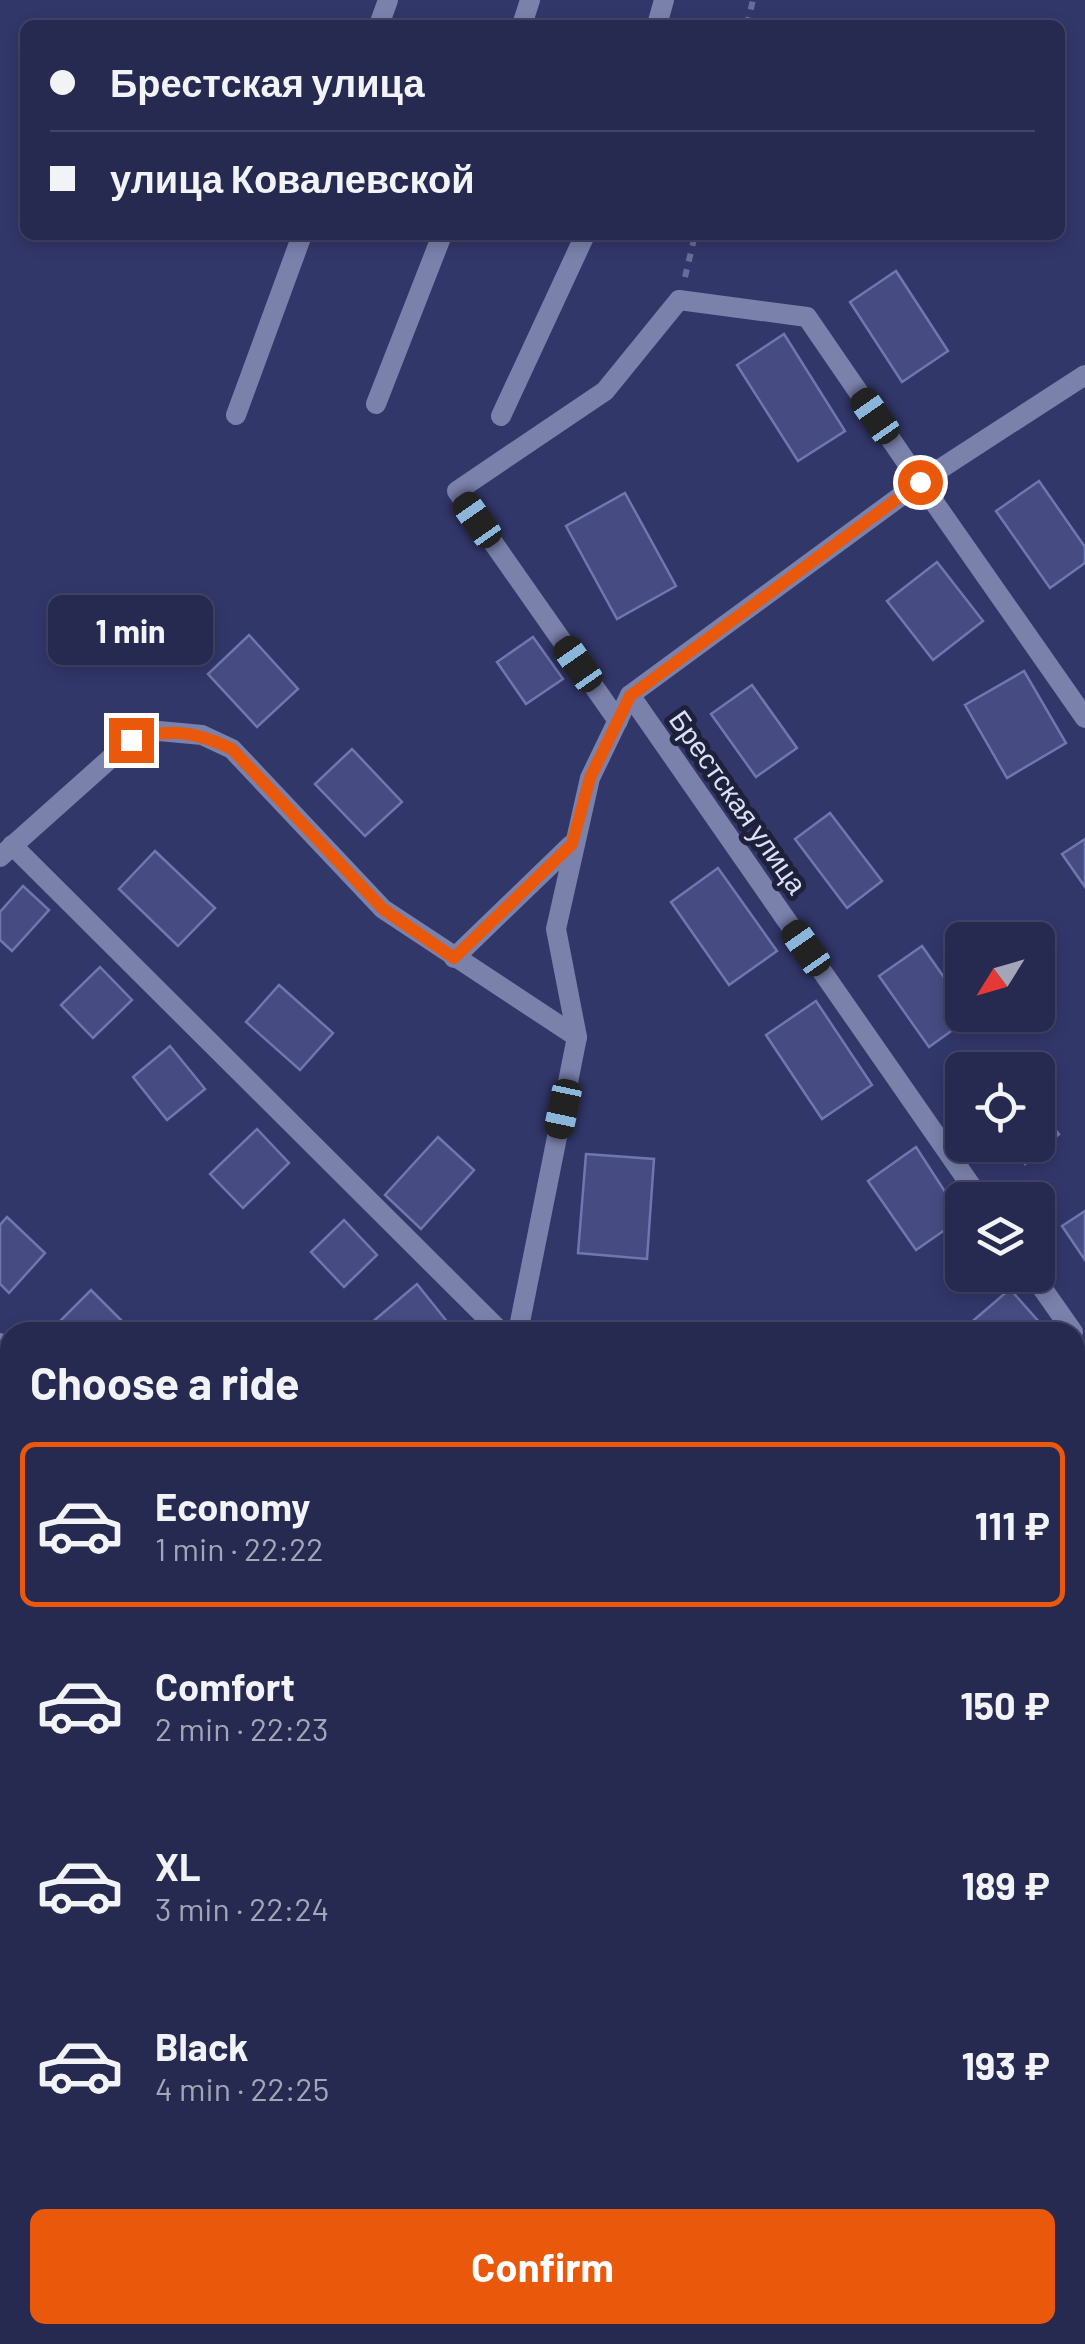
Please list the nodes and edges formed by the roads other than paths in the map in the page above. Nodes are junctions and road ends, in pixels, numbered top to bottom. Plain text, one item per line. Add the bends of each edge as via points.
1 (300, 240) edge
2 (440, 240) edge
3 (584, 240) edge
4 (1085, 375) edge
5 (376, 404) dead end
6 (236, 415) dead end
7 (502, 416) dead end
8 (920, 482) junction
9 (630, 696) junction
10 (1085, 718) edge
11 (618, 721) junction
12 (572, 844) junction
13 (6, 851) edge
14 (454, 958) junction
15 (578, 1037) junction
16 (968, 1182) edge
17 (1045, 1292) edge
18 (491, 1322) edge
19 (520, 1322) edge
20 (1066, 1322) edge

1 - 6 street
2 - 5 street
3 - 7 street
4 - 8 street, Брестская улица
8 - 9 street, Брестская улица
8 - 10 street
8 - 11 street via 807,317 679,300 605,391 457,491
9 - 11 street
9 - 16 street, Брестская улица
11 - 12 street via 590,778
12 - 14 street
12 - 15 street via 556,929
13 - 14 street via 131,740 159,732 202,735 232,749 383,909
13 - 18 street
14 - 15 street
15 - 19 street
17 - 20 street

